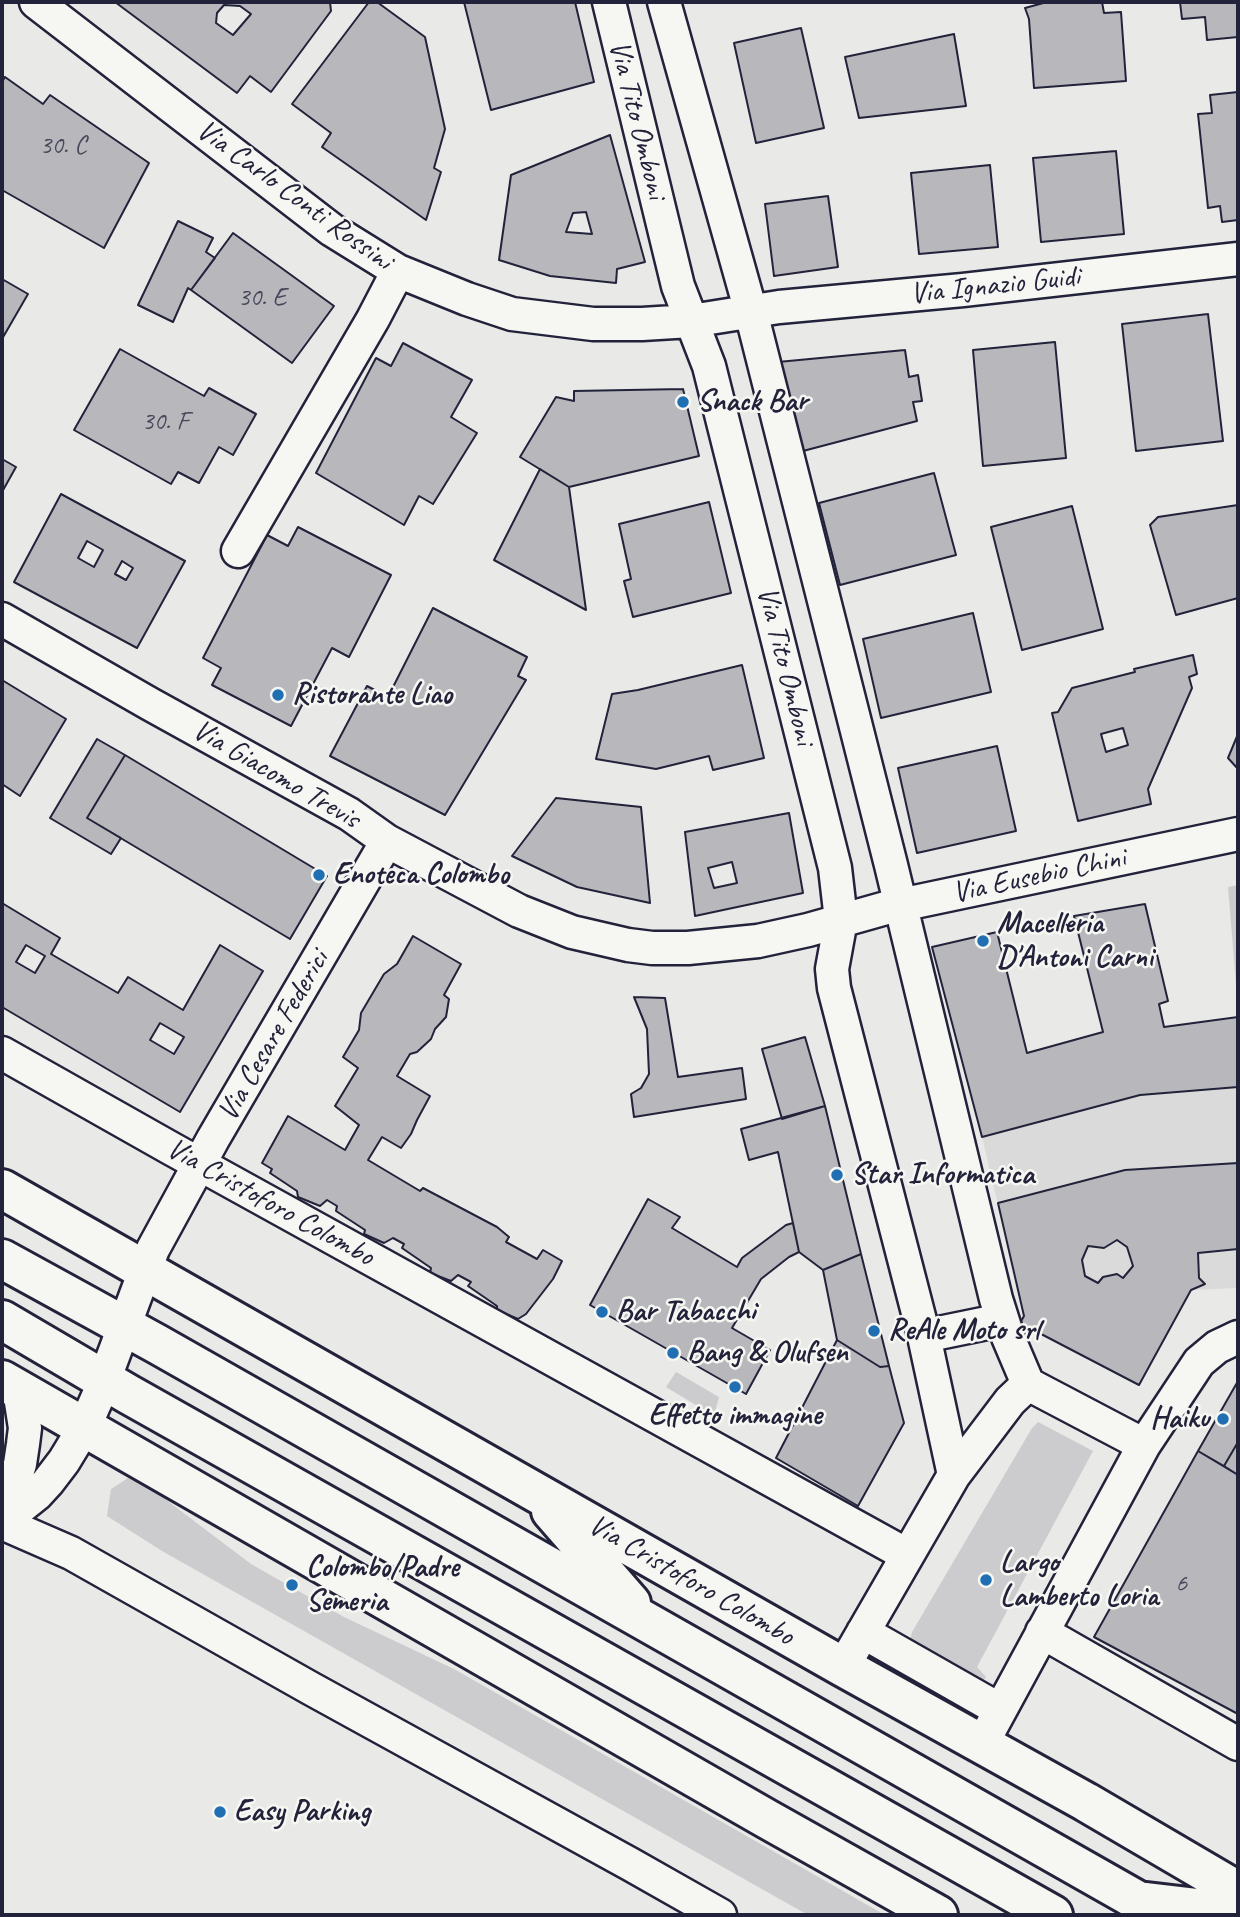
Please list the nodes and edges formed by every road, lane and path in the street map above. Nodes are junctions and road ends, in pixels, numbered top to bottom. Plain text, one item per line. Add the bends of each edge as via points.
1 (36, 2) edge
2 (609, 2) edge
3 (664, 2) edge
4 (1238, 259) edge
5 (398, 271) junction
6 (751, 312) junction
7 (691, 321) junction
8 (239, 551) dead end
9 (2, 619) edge
10 (1238, 834) edge
11 (387, 841) junction
12 (901, 905) junction
13 (841, 920) junction
14 (2, 1053) edge
15 (200, 1164) junction
16 (2, 1189) edge
17 (2, 1259) edge
18 (145, 1270) junction
19 (2, 1320) edge
20 (1002, 1320) junction
21 (124, 1325) junction
22 (924, 1336) junction
23 (1238, 1337) edge
24 (104, 1380) junction
25 (1028, 1384) junction
26 (10, 1385) edge
27 (84, 1428) junction
28 (1144, 1445) junction
29 (954, 1475) junction
30 (534, 1491) junction
31 (2, 1521) edge
32 (907, 1555) junction
33 (651, 1625) junction
34 (863, 1632) junction
35 (1042, 1632) junction
36 (466, 1646) junction
37 (597, 1658) junction
38 (843, 1667) junction
39 (1000, 1710) junction
40 (982, 1744) junction
41 (1238, 1744) edge
42 (1238, 1891) edge
43 (1150, 1908) edge
44 (1238, 1913) edge
45 (720, 1915) edge
46 (938, 1915) edge
47 (1053, 1915) edge

1 - 5 street, Via Carlo Conti Rossini via 300,207
2 - 7 street, Via Tito Omboni via 674,270
3 - 6 street, Via Tito Omboni
4 - 6 street, Via Ignazio Guidi
5 - 7 street, Via Carlo Conti Rossini via 525,316 593,324
5 - 8 street
6 - 7 street, Via Carlo Conti Rossini
6 - 12 street, Via Tito Omboni
7 - 13 street, Via Tito Omboni via 709,366 832,855
9 - 11 street, Via Giacomo Trevis via 349,814
10 - 12 street, Via Eusebio Chini
11 - 13 street, Via Giacomo Trevis via 536,919 628,945 707,948 784,936
11 - 15 street, Via Cesare Federici
12 - 13 street, Via Eusebio Chini
12 - 20 street, Via Tito Omboni
13 - 22 street, Via Tito Omboni via 832,969 834,988
14 - 15 street, Via Cristoforo Colombo
15 - 18 street, Via Cesare Federici
15 - 32 street, Via Cristoforo Colombo
16 - 18 main road, Via Cristoforo Colombo
17 - 21 main road, Via Cristoforo Colombo
18 - 21 street
18 - 30 main road, Via Cristoforo Colombo
19 - 24 main road
20 - 22 street
20 - 25 street, Via Tito Omboni
21 - 24 street
21 - 33 main road, Via Cristoforo Colombo
22 - 29 street, Via Tito Omboni
23 - 28 street via 1199,1362
24 - 27 street
24 - 37 main road
25 - 28 street
25 - 29 street
26 - 27 main road
26 - 31 street via 25,1428 20,1464
27 - 31 street via 48,1482
27 - 36 main road
28 - 35 street
29 - 32 street
30 - 33 main road
30 - 38 main road, Via Cristoforo Colombo
31 - 45 street via 71,1553
32 - 34 street
33 - 43 main road, Via Cristoforo Colombo
34 - 38 street
34 - 39 street
35 - 39 street
35 - 41 street
36 - 37 main road
36 - 46 main road
37 - 47 main road
38 - 40 main road, Via Cristoforo Colombo
39 - 40 street
40 - 42 main road, Via Cristoforo Colombo
43 - 44 main road

